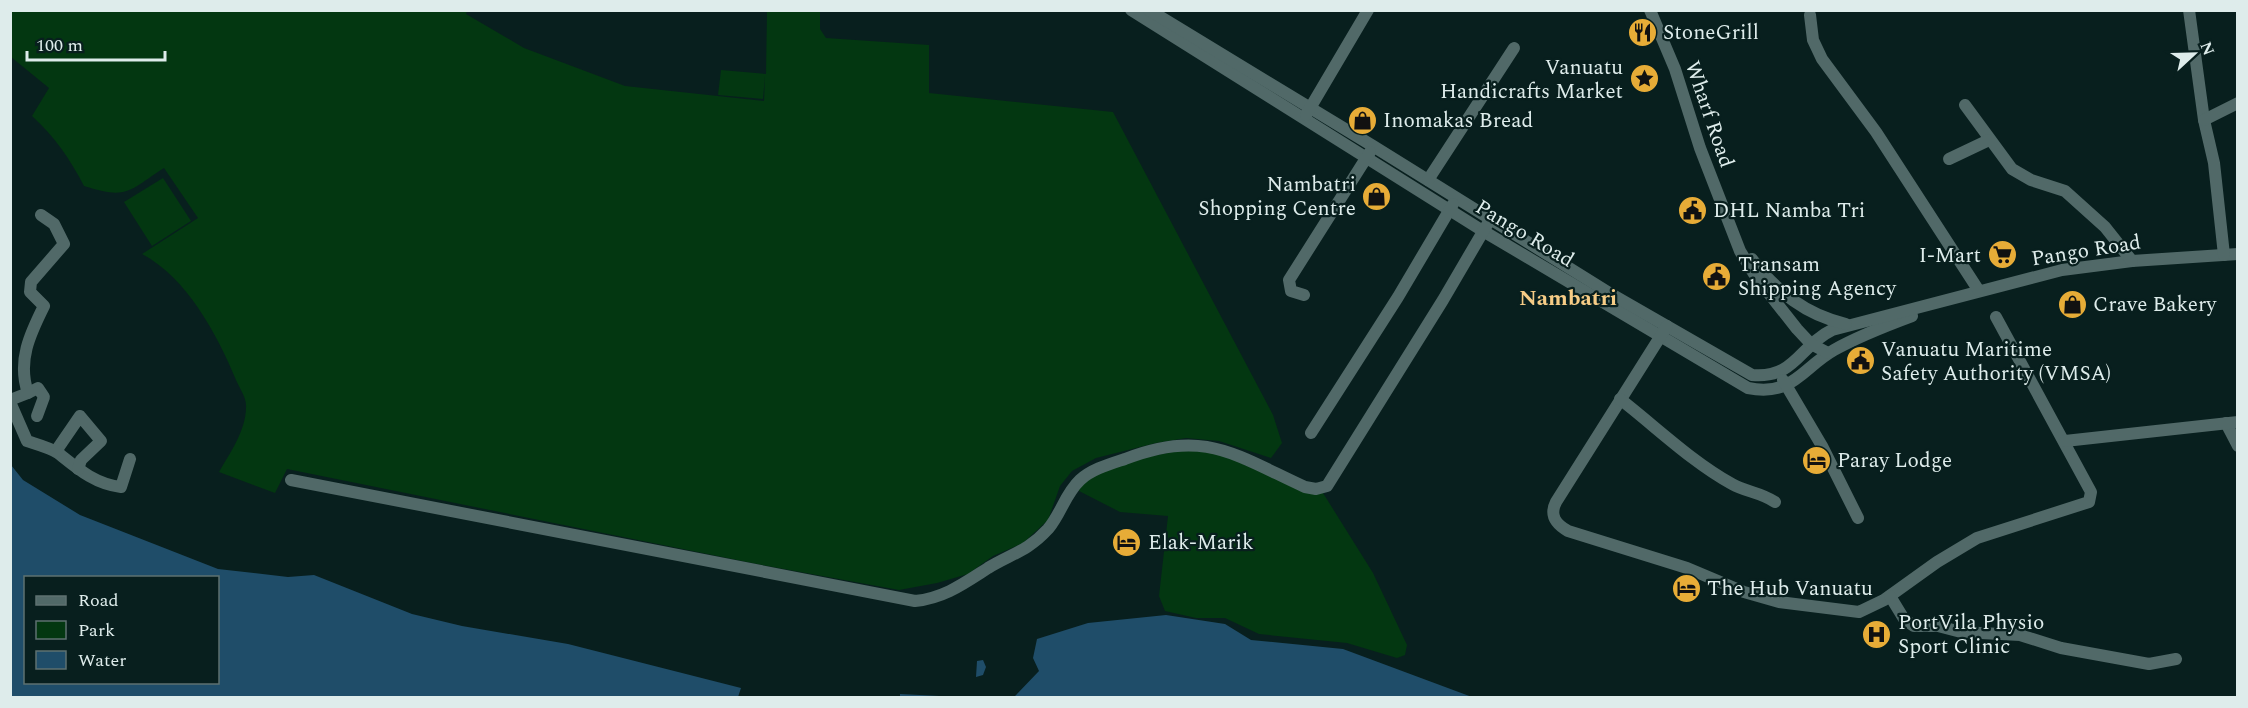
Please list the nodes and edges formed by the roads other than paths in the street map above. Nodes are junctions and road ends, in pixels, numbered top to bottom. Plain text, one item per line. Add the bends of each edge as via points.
1 (1131, 10) edge
2 (1149, 10) edge
3 (1368, 10) edge
4 (1650, 10) edge
5 (2189, 10) edge
6 (1810, 15) dead end
7 (1514, 48) dead end
8 (2238, 103) edge
9 (1965, 105) dead end
10 (1307, 113) junction
11 (2204, 120) junction
12 (1989, 140) junction
13 (1374, 146) junction
14 (1366, 159) junction
15 (1950, 159) dead end
16 (1428, 180) junction
17 (1456, 197) junction
18 (1450, 210) junction
19 (41, 215) dead end
20 (1491, 218) junction
21 (1483, 231) junction
22 (1732, 232) junction
23 (2238, 254) edge
24 (2224, 255) junction
25 (2132, 261) junction
26 (1979, 291) junction
27 (1304, 295) dead end
28 (1943, 302) junction
29 (1996, 317) dead end
30 (1829, 325) junction
31 (1664, 331) junction
32 (1811, 344) junction
33 (1831, 352) junction
34 (1779, 373) junction
35 (1786, 386) junction
36 (28, 393) junction
37 (1620, 399) junction
38 (10, 401) edge
39 (37, 416) dead end
40 (2232, 423) edge
41 (1311, 434) dead end
42 (2065, 441) junction
43 (2238, 446) edge
44 (56, 451) junction
45 (130, 459) dead end
46 (78, 469) junction
47 (291, 480) dead end
48 (1775, 502) dead end
49 (1858, 518) dead end
50 (1890, 596) junction
51 (2176, 659) dead end

1 - 10 street, Pango Road
2 - 10 street, Pango Road
3 - 10 street
4 - 22 street, Wharf Road
5 - 11 street
6 - 26 street via 1813,40 1821,59 1876,132
7 - 16 street
8 - 11 street
9 - 12 street
10 - 13 street, Pango Road
10 - 14 street, Pango Road
11 - 24 street via 2214,163
12 - 15 street
12 - 25 street via 2012,169 2065,191 2105,226
13 - 14 street
13 - 16 street, Pango Road
14 - 18 street, Pango Road
14 - 27 street via 1289,280 1290,291
16 - 17 street, Pango Road
17 - 18 street
17 - 20 street, Pango Road
18 - 21 street, Pango Road
18 - 41 street
19 - 36 street via 54,224 64,244 31,282 30,292 44,306 27,340
20 - 21 street
20 - 31 street, Pango Road
21 - 31 street, Pango Road
21 - 47 street via 1327,486 1305,487 1216,447 1187,444 1157,448 1083,478 1070,490 1050,527 1028,549 934,599 915,601
22 - 30 street, Wharf Road via 1783,293
22 - 32 street, Wharf Road via 1756,277
23 - 24 street, Pango Road
24 - 25 street, Pango Road
25 - 26 street, Pango Road via 2062,270
26 - 28 street, Pango Road
28 - 30 street, Pango Road via 1848,325
28 - 33 street, Pango Road
29 - 42 street
30 - 32 street, Pango Road
30 - 33 street
31 - 34 street, Pango Road via 1745,373
31 - 35 street, Pango Road via 1748,388 1761,391
31 - 37 street
32 - 33 street, Wharf Road
32 - 34 street, Pango Road via 1797,361
33 - 35 street, Pango Road
34 - 35 street
35 - 49 street
36 - 38 street
36 - 39 street via 38,388 44,397
37 - 48 street via 1734,485 1760,492
37 - 50 street via 1553,508 1559,526 1779,602 1859,612
38 - 44 street via 27,441
40 - 42 street
40 - 43 street
42 - 50 street via 2091,492 2089,502 1977,538
44 - 46 street
44 - 46 street via 80,416 100,441 81,460
45 - 46 street via 121,487 98,482
50 - 51 street via 1904,619 1914,626 2020,635 2061,648 2149,664

